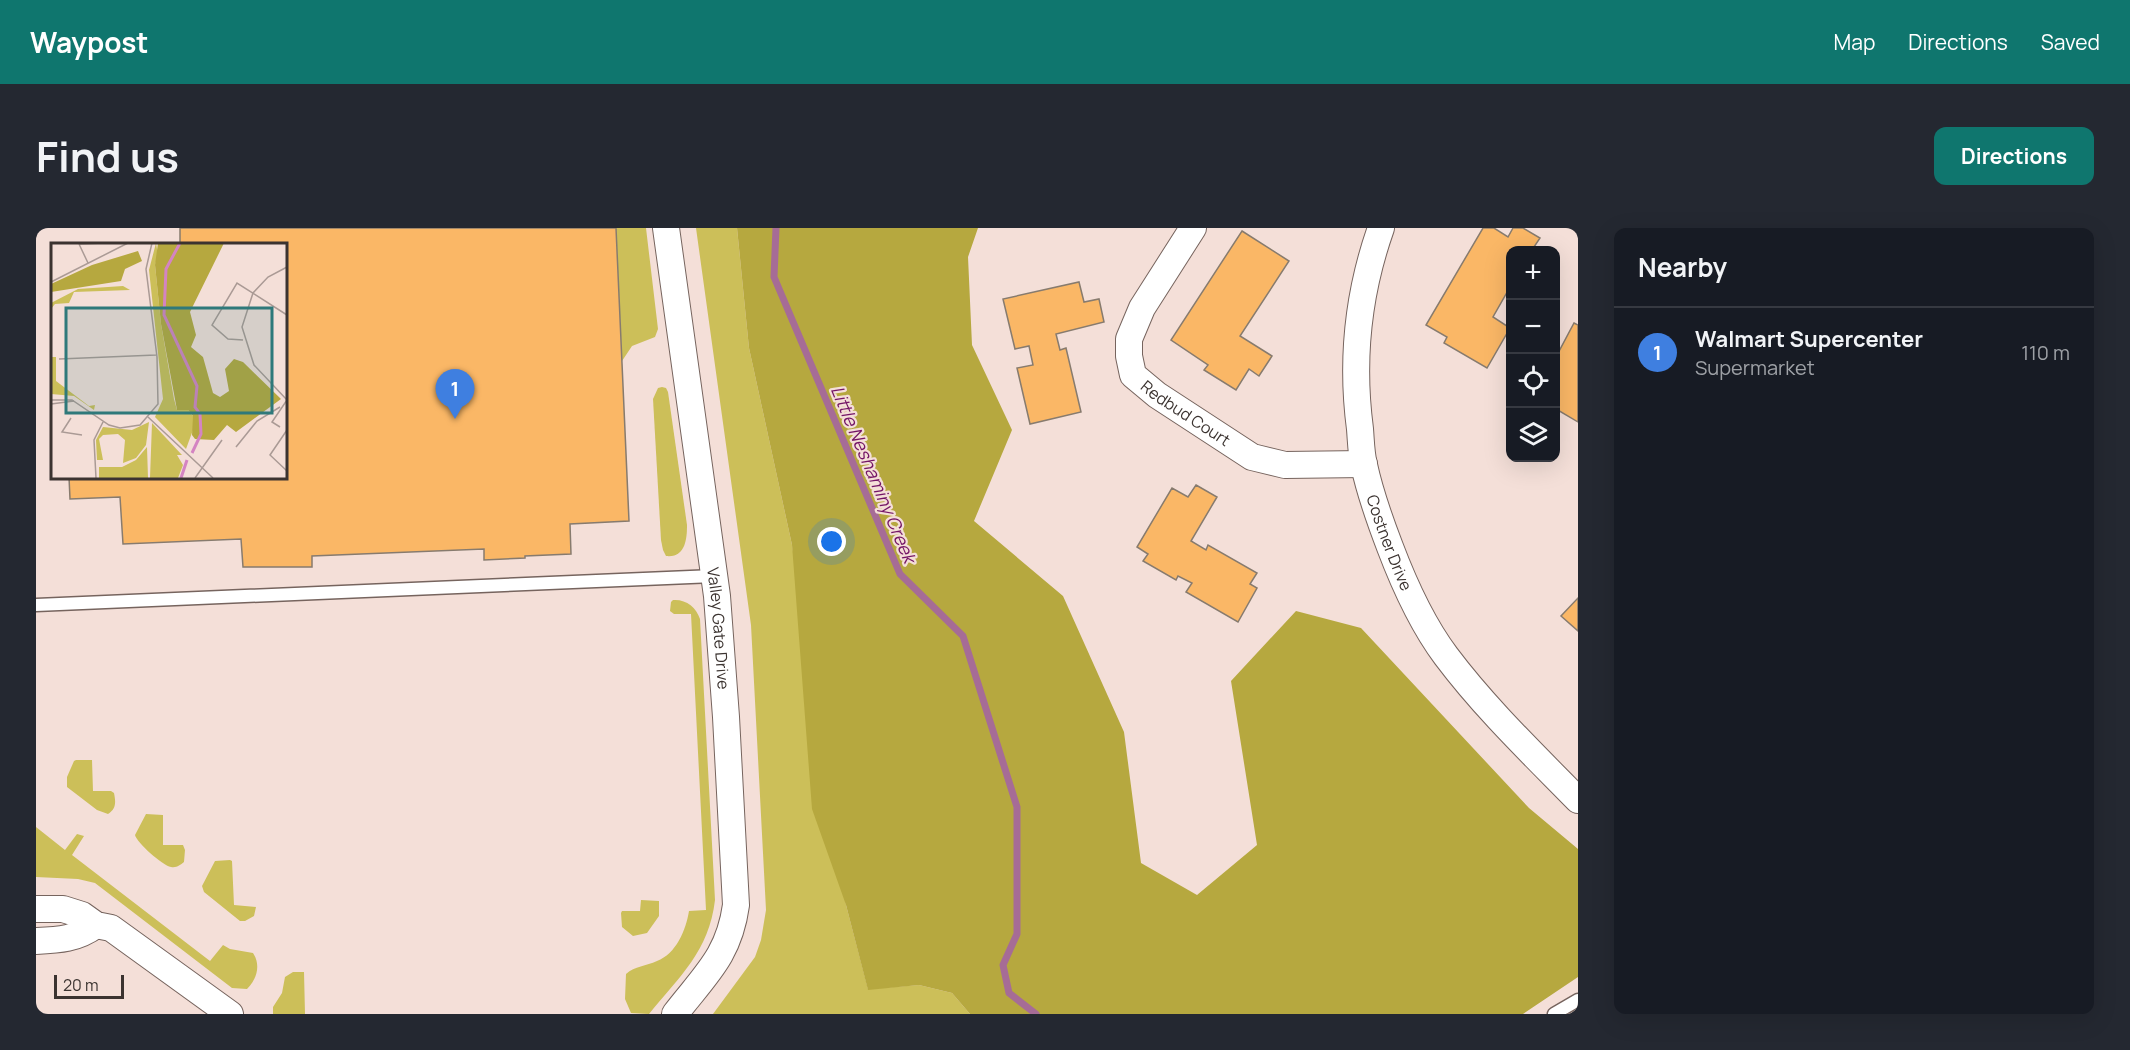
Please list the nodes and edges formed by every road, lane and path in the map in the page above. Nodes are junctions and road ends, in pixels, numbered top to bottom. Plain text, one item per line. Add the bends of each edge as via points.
1 (666, 228) edge
2 (1193, 228) edge
3 (1381, 228) edge
4 (1364, 464) junction
5 (714, 576) junction
6 (36, 605) edge
7 (1578, 800) edge
8 (36, 909) edge
9 (96, 925) junction
10 (36, 941) edge
11 (1578, 1000) edge
12 (230, 1014) edge
13 (675, 1014) edge
14 (1554, 1014) edge

1 - 5 street, Valley Gate Drive
2 - 4 street, Redbud Court via 1142,308 1129,339 1133,375 1252,458 1285,465
3 - 4 street, Costner Drive via 1364,286 1358,337 1356,403
4 - 7 street, Costner Drive via 1398,570 1445,655 1516,737
5 - 6 lane
5 - 13 street, Valley Gate Drive via 736,905 725,948
8 - 9 street via 63,909
9 - 10 street via 67,939
9 - 12 street via 111,928 132,941
11 - 14 lane

